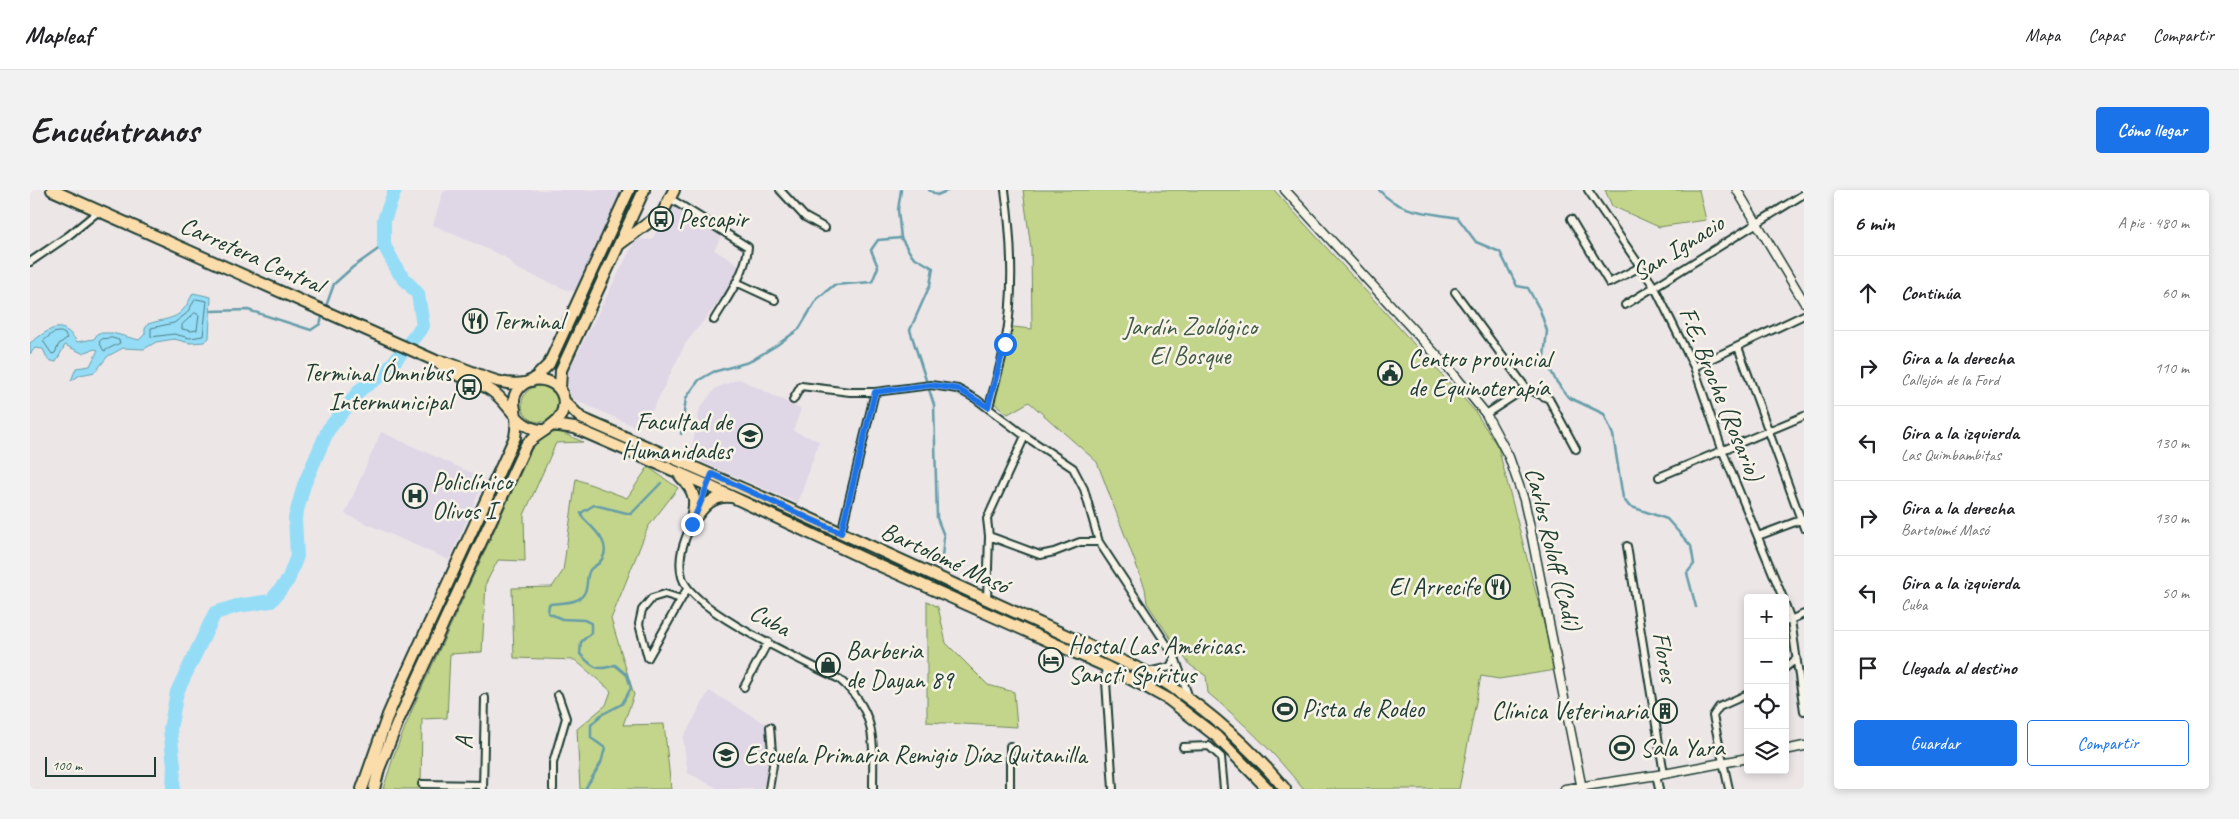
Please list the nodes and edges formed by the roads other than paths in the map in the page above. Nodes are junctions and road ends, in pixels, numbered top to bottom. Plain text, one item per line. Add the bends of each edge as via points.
1 (52, 190) edge
2 (629, 190) edge
3 (644, 190) edge
4 (780, 190) edge
5 (1005, 190) edge
6 (1588, 190) edge
7 (1737, 190) edge
8 (1286, 191) edge
9 (673, 194) edge
10 (1804, 194) edge
11 (99, 211) junction
12 (1571, 219) dead end
13 (1756, 222) junction
14 (825, 228) dead end
15 (619, 245) junction
16 (30, 262) edge
17 (1640, 267) junction
18 (736, 282) junction
19 (1655, 288) junction
20 (1455, 292) dead end
21 (775, 300) dead end
22 (578, 301) junction
23 (592, 302) junction
24 (1804, 302) edge
25 (1625, 305) dead end
26 (1804, 314) edge
27 (714, 320) dead end
28 (1738, 347) junction
29 (434, 360) junction
30 (1694, 367) junction
31 (529, 382) junction
32 (1526, 388) junction
33 (560, 389) junction
34 (875, 392) junction
35 (793, 400) dead end
36 (564, 401) junction
37 (988, 407) junction
38 (1486, 414) junction
39 (1804, 416) edge
40 (516, 417) junction
41 (552, 425) junction
42 (542, 430) junction
43 (1768, 431) junction
44 (1025, 436) junction
45 (1576, 449) dead end
46 (1723, 452) junction
47 (669, 468) junction
48 (712, 474) junction
49 (1659, 478) dead end
50 (707, 485) junction
51 (734, 497) junction
52 (1802, 519) edge
53 (692, 524) junction
54 (1804, 528) edge
55 (841, 533) junction
56 (989, 536) junction
57 (1758, 536) junction
58 (1099, 542) junction
59 (1627, 546) dead end
60 (687, 589) junction
61 (1781, 594) edge
62 (682, 599) junction
63 (987, 600) junction
64 (1804, 614) edge
65 (1789, 621) edge
66 (1789, 627) edge
67 (768, 642) junction
68 (1175, 657) junction
69 (1795, 660) junction
70 (1130, 664) junction
71 (1789, 665) edge
72 (1106, 666) junction
73 (1146, 672) junction
74 (1120, 674) junction
75 (1108, 685) junction
76 (744, 687) dead end
77 (558, 696) dead end
78 (1744, 696) edge
79 (485, 698) dead end
80 (1189, 698) junction
81 (1804, 711) edge
82 (770, 727) dead end
83 (1010, 746) dead end
84 (1804, 746) edge
85 (1183, 747) dead end
86 (1789, 749) edge
87 (1744, 759) edge
88 (1724, 763) junction
89 (1660, 775) junction
90 (422, 784) dead end
91 (484, 787) edge
92 (1582, 788) edge
93 (362, 789) edge
94 (374, 789) edge
95 (553, 789) edge
96 (769, 789) edge
97 (873, 789) edge
98 (1010, 789) edge
99 (1113, 789) edge
100 (1224, 789) edge
101 (1268, 789) edge
102 (1285, 789) edge
103 (1566, 789) edge
104 (1659, 789) edge
105 (1729, 789) edge

1 - 11 main road, Carretera Central
2 - 22 main road
3 - 15 main road
4 - 14 street via 805,217
5 - 37 street via 1012,239 1010,300 1005,344
6 - 17 street, F.E. Broche (Rosario)
7 - 13 street
8 - 38 street, Carlos Roloff (Cadí) via 1451,371
9 - 15 main road via 658,217
9 - 18 street via 748,247
10 - 13 street, San Ignacio
11 - 16 street
11 - 29 main road, Carretera Central
12 - 17 street via 1609,284
13 - 19 street, San Ignacio
13 - 24 street
15 - 23 main road
17 - 19 street, F.E. Broche (Rosario)
18 - 21 street
18 - 27 street
19 - 25 street, San Ignacio
19 - 30 street, F.E. Broche (Rosario)
20 - 32 street
22 - 23 main road
22 - 31 main road via 549,364
23 - 33 main road via 561,370
26 - 28 street
28 - 30 street
28 - 43 street
29 - 31 main road via 455,364 496,381 516,385
29 - 40 main road via 491,390
30 - 46 street, F.E. Broche (Rosario)
31 - 33 main road via 544,379
31 - 40 main road via 515,396
32 - 38 street
32 - 45 street via 1549,400
33 - 36 main road
34 - 35 street via 801,386
34 - 37 street via 931,385 958,389
34 - 55 street
36 - 41 main road via 561,415
36 - 48 main road, Bartolomé Masó via 581,418
37 - 44 street
38 - 92 street, Carlos Roloff (Cadí) via 1509,457 1524,500
39 - 43 street
40 - 42 main road via 526,427
40 - 93 main road via 516,437 398,691
41 - 42 main road
41 - 47 main road, Bartolomé Masó via 576,428
42 - 94 main road via 526,445 399,719
43 - 46 street
43 - 52 street
44 - 56 street via 987,519
44 - 58 street via 1073,468 1084,489
46 - 49 street
46 - 57 street, F.E. Broche (Rosario)
47 - 50 main road, Bartolomé Masó
47 - 53 main road via 690,485 695,496
48 - 50 street
48 - 55 main road, Bartolomé Masó
50 - 51 main road, Bartolomé Masó
50 - 53 street
51 - 53 main road via 715,498 707,503
51 - 72 main road, Bartolomé Masó
52 - 54 street
52 - 57 street
53 - 60 street via 681,548 682,579
55 - 63 main road, Bartolomé Masó
56 - 58 street via 1040,555 1080,542
56 - 63 street
57 - 61 street, F.E. Broche (Rosario)
58 - 68 street
59 - 89 street, Flores
60 - 62 street
60 - 67 street, Cuba via 712,610
62 - 62 street via 665,594 652,598 642,610 639,624 648,658
63 - 70 main road, Bartolomé Masó
64 - 65 street
66 - 69 street
67 - 76 street
67 - 97 street, Cuba via 840,679 862,704 872,729
68 - 73 street via 1170,667
68 - 80 street
69 - 71 street
69 - 81 street
70 - 73 main road, Bartolomé Masó
70 - 74 main road
72 - 74 main road, Bartolomé Masó
72 - 75 street
73 - 80 main road, Bartolomé Masó
74 - 75 street
74 - 101 main road, Bartolomé Masó via 1168,699 1193,718 1216,736
75 - 99 street
77 - 95 street via 566,718 554,763
78 - 88 street via 1719,707 1713,716
79 - 91 street, A
80 - 102 main road, Bartolomé Masó via 1240,739
82 - 96 street via 773,766
83 - 98 street
84 - 86 street
85 - 100 street via 1209,746 1221,757
87 - 88 street
88 - 89 street
88 - 105 street
89 - 92 street
89 - 104 street, Flores
90 - 91 street
92 - 103 street

